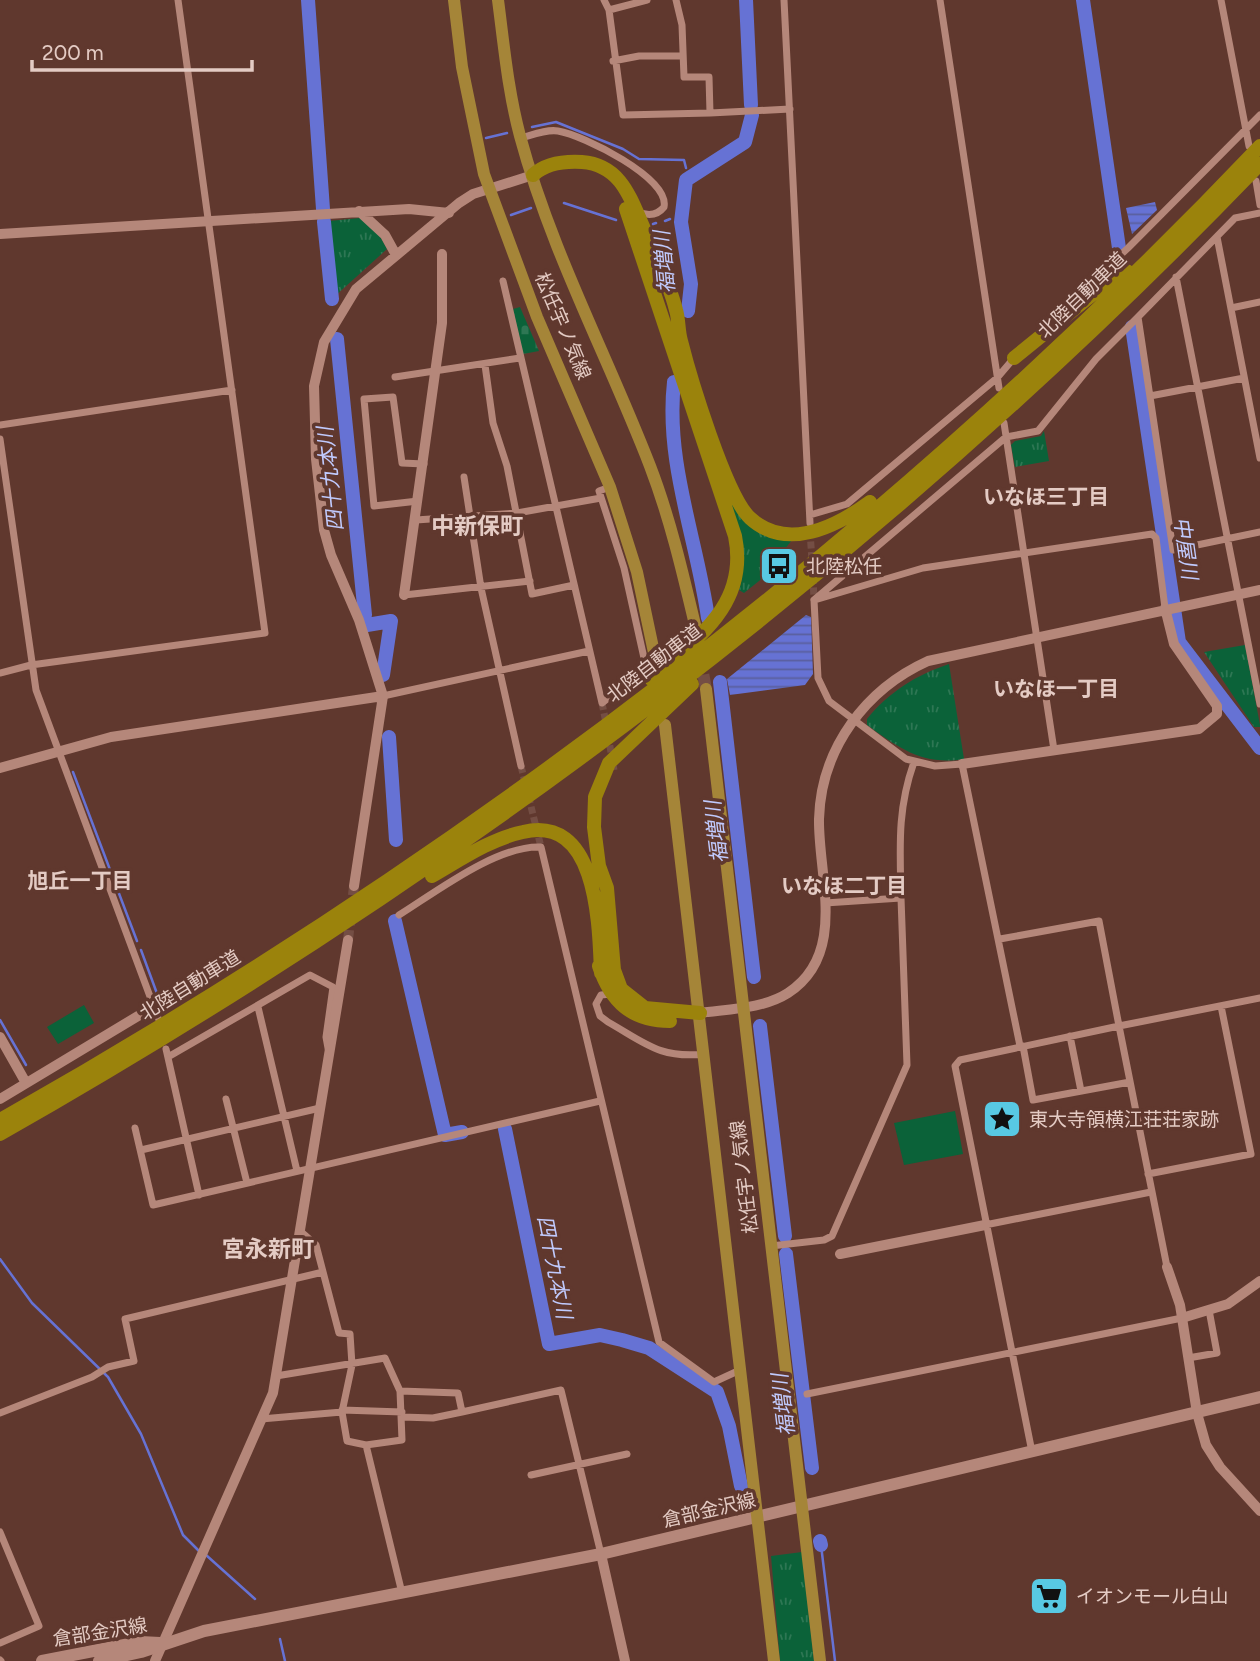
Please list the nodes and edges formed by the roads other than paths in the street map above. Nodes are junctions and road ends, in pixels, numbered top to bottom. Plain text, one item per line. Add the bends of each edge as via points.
1 (178, 0) edge
2 (454, 0) edge
3 (498, 0) edge
4 (604, 0) edge
5 (647, 0) edge
6 (676, 0) edge
7 (784, 0) edge
8 (940, 0) edge
9 (1222, 0) edge
10 (609, 10) junction
11 (683, 56) junction
12 (613, 61) junction
13 (790, 109) junction
14 (710, 113) junction
15 (1260, 115) edge
16 (1246, 129) junction
17 (521, 138) junction
18 (1255, 146) edge
19 (1260, 164) edge
20 (533, 175) junction
21 (1256, 181) dead end
22 (489, 189) junction
23 (1259, 199) edge
24 (359, 211) junction
25 (638, 211) junction
26 (449, 213) junction
27 (1260, 213) edge
28 (208, 219) junction
29 (0, 234) edge
30 (641, 234) junction
31 (1217, 237) junction
32 (442, 254) dead end
33 (397, 255) junction
34 (1148, 258) junction
35 (1176, 277) junction
36 (503, 281) dead end
37 (1260, 302) edge
38 (1231, 308) junction
39 (1138, 317) junction
40 (675, 342) junction
41 (520, 358) junction
42 (1014, 358) junction
43 (485, 365) junction
44 (1034, 368) junction
45 (436, 372) junction
46 (395, 377) dead end
47 (997, 378) junction
48 (1244, 378) junction
49 (1198, 387) junction
50 (999, 388) dead end
51 (232, 390) junction
52 (1150, 396) junction
53 (1004, 424) dead end
54 (0, 425) edge
55 (1006, 437) junction
56 (0, 439) edge
57 (1259, 444) edge
58 (1260, 458) edge
59 (424, 464) junction
60 (464, 477) dead end
61 (610, 487) junction
62 (601, 498) junction
63 (418, 501) junction
64 (556, 508) junction
65 (517, 513) junction
66 (469, 516) junction
67 (416, 520) junction
68 (1260, 532) edge
69 (1228, 540) junction
70 (1024, 553) junction
71 (530, 581) junction
72 (574, 585) junction
73 (481, 588) junction
74 (1260, 590) edge
75 (1240, 594) junction
76 (404, 595) joint
77 (814, 600) junction
78 (776, 607) junction
79 (1167, 608) junction
80 (696, 629) dead end
81 (1037, 635) junction
82 (1260, 649) edge
83 (589, 651) junction
84 (1250, 651) junction
85 (656, 662) dead end
86 (31, 665) junction
87 (499, 672) junction
88 (0, 673) edge
89 (706, 689) tunnel mouth
90 (383, 696) junction
91 (1260, 704) edge
92 (852, 721) junction
93 (665, 725) dead end
94 (58, 750) junction
95 (1054, 750) junction
96 (914, 762) junction
97 (962, 764) junction
98 (521, 766) tunnel mouth
99 (550, 767) junction
100 (0, 768) edge
101 (593, 867) junction
102 (354, 886) tunnel mouth
103 (901, 898) junction
104 (825, 903) junction
105 (399, 915) dead end
106 (1000, 939) junction
107 (348, 940) tunnel mouth
108 (298, 955) junction
109 (607, 971) junction
110 (611, 993) junction
111 (1260, 998) edge
112 (1221, 1006) junction
113 (153, 1007) junction
114 (258, 1007) junction
115 (743, 1007) junction
116 (700, 1013) junction
117 (158, 1018) dead end
118 (1119, 1026) junction
119 (1070, 1036) junction
120 (0, 1037) edge
121 (1021, 1046) junction
122 (329, 1054) junction
123 (705, 1054) junction
124 (1130, 1082) junction
125 (26, 1083) junction
126 (1081, 1091) junction
127 (0, 1098) edge
128 (226, 1099) dead end
129 (600, 1101) junction
130 (320, 1108) junction
131 (284, 1116) junction
132 (0, 1120) edge
133 (135, 1128) dead end
134 (232, 1128) junction
135 (0, 1134) edge
136 (186, 1139) junction
137 (141, 1150) junction
138 (310, 1168) junction
139 (297, 1171) junction
140 (1148, 1174) junction
141 (247, 1183) junction
142 (1151, 1192) junction
143 (199, 1195) junction
144 (985, 1225) junction
145 (300, 1231) junction
146 (771, 1246) junction
147 (840, 1254) dead end
148 (1167, 1266) joint
149 (323, 1272) junction
150 (294, 1279) junction
151 (1260, 1281) edge
152 (1209, 1310) junction
153 (1182, 1318) junction
154 (1010, 1353) junction
155 (1188, 1358) junction
156 (352, 1365) junction
157 (740, 1370) junction
158 (276, 1376) junction
159 (400, 1391) junction
160 (807, 1394) dead end
161 (1260, 1397) edge
162 (342, 1411) junction
163 (462, 1412) junction
164 (1196, 1412) junction
165 (0, 1413) edge
166 (402, 1414) junction
167 (261, 1419) junction
168 (366, 1445) junction
169 (1032, 1452) junction
170 (627, 1454) dead end
171 (578, 1465) junction
172 (531, 1475) dead end
173 (803, 1508) junction
174 (1260, 1511) edge
175 (757, 1519) junction
176 (0, 1532) edge
177 (601, 1554) junction
178 (402, 1593) junction
179 (0, 1643) edge
180 (164, 1643) junction
181 (41, 1661) edge
182 (99, 1661) edge
183 (155, 1661) edge
184 (625, 1661) edge
185 (774, 1661) edge
186 (820, 1661) edge

1 - 28 street
2 - 22 main road, 松任宇ノ気線 via 466,89
3 - 17 main road, 松任宇ノ気線
4 - 10 street
5 - 10 street
6 - 11 street
7 - 13 street
8 - 47 street
9 - 16 street
10 - 12 street
11 - 12 street
11 - 14 street via 684,77 709,77
12 - 14 street via 623,115
13 - 14 street
13 - 47 street via 810,519 847,504
15 - 16 street
16 - 18 street
16 - 42 street
17 - 20 main road, 松任宇ノ気線
17 - 25 street via 558,131 626,161 659,188 664,198 664,207 656,213 647,216
18 - 34 highway, 北陸自動車道
19 - 78 highway, 北陸自動車道 via 1042,377
20 - 22 street
20 - 25 highway via 542,167 561,163 599,165 624,185
20 - 30 highway via 577,171 603,178 620,196
20 - 80 main road, 松任宇ノ気線 via 568,277 651,469 675,541
21 - 23 street
22 - 26 street via 472,194
22 - 61 main road, 松任宇ノ気線 via 537,317
24 - 26 street
24 - 28 street
24 - 33 street via 385,235
25 - 30 highway
26 - 33 street
27 - 31 street via 1235,218
28 - 29 street
28 - 51 street
30 - 40 highway
31 - 35 street
31 - 38 street
32 - 45 street
33 - 90 street via 356,289 342,309 324,342 314,386 324,530
34 - 42 highway via 1104,285
34 - 44 highway, 北陸自動車道
35 - 39 street
35 - 49 street
36 - 41 street
37 - 38 street
38 - 48 street
39 - 52 street
39 - 55 street via 1096,359 1038,431
40 - 44 highway via 734,495 750,518 783,534 818,531 859,510
40 - 99 highway via 735,536 738,576 730,599 703,633
41 - 43 street
41 - 64 street
42 - 47 street
43 - 45 street
43 - 65 street via 493,423
44 - 99 highway, 北陸自動車道 via 789,581
45 - 46 street
45 - 59 street
47 - 50 street
48 - 49 street
48 - 57 street
49 - 52 street
49 - 69 street
51 - 54 street
51 - 86 street via 265,633
52 - 69 street via 1172,550
53 - 55 street
55 - 70 street
55 - 77 street
56 - 86 street
57 - 58 street
59 - 63 street
59 - 63 street via 402,463 393,397 364,399 374,506
60 - 66 street
61 - 62 street via 599,491
61 - 85 main road, 松任宇ノ気線 via 637,572
62 - 64 street
62 - 83 street via 624,568 646,667 602,703
63 - 67 street
64 - 65 street
64 - 72 street
65 - 66 street
65 - 71 street
66 - 67 street
66 - 73 street
67 - 76 street
68 - 69 street
69 - 75 street
70 - 77 street via 923,568
70 - 79 street via 1152,534
70 - 81 street
71 - 72 street via 532,594
71 - 73 street
72 - 83 street
73 - 76 street
73 - 87 street
74 - 75 street
75 - 79 street
75 - 84 street
77 - 92 street via 820,684 829,701
78 - 101 highway via 609,763 593,810
78 - 108 highway, 北陸自動車道 via 552,780
79 - 81 street
79 - 95 street via 1174,644 1217,706 1217,714 1199,729
81 - 92 street via 914,667 877,694
81 - 95 street
82 - 84 street
83 - 87 street
84 - 91 street
86 - 88 street
86 - 94 street
87 - 90 street
87 - 98 street
89 - 115 main road, 松任宇ノ気線
90 - 94 street via 111,737
90 - 102 street
92 - 96 street
92 - 104 street via 835,750 821,797
93 - 116 main road, 松任宇ノ気線
94 - 100 street
94 - 113 street
95 - 97 street
96 - 97 street
96 - 103 street via 900,817
97 - 106 street
99 - 132 highway, 北陸自動車道 via 292,945
101 - 108 highway via 562,836 542,830 512,835 428,878
101 - 109 highway via 593,948
101 - 109 highway via 607,888
103 - 104 street
103 - 146 street via 907,1065 832,1236
104 - 115 street via 822,947 803,979 782,996
105 - 129 street via 502,855 522,846 541,847
106 - 118 street via 1099,921
106 - 121 street
107 - 122 street
108 - 135 highway, 北陸自動車道
109 - 110 highway
109 - 116 highway via 635,1004 656,1011
110 - 116 highway via 626,1010 644,1019 682,1020
110 - 123 street via 601,995 596,1004 608,1022 663,1054
111 - 112 street
112 - 118 street
112 - 140 street via 1251,1154
113 - 117 street
113 - 125 street
114 - 122 street via 310,975 333,987 326,1037
114 - 131 street
114 - 136 street via 167,1053
115 - 116 street
115 - 146 main road, 松任宇ノ気線
116 - 123 main road, 松任宇ノ気線
118 - 119 street
118 - 124 street
119 - 121 street
119 - 126 street
120 - 125 street
121 - 126 street via 1033,1100
121 - 144 street via 960,1060 955,1066
122 - 130 street
123 - 157 main road, 松任宇ノ気線
124 - 126 street
124 - 140 street
125 - 127 street
128 - 134 street
129 - 138 street
129 - 157 street via 659,1342 715,1382
130 - 131 street
130 - 138 street
131 - 134 street
131 - 139 street
133 - 137 street
134 - 136 street
134 - 141 street
136 - 137 street
136 - 143 street
137 - 143 street via 153,1205
138 - 139 street
138 - 145 street
139 - 141 street
140 - 142 street
141 - 143 street
142 - 144 street
142 - 148 street
144 - 147 street
144 - 154 street
145 - 149 street via 316,1245
145 - 150 street
146 - 173 main road, 松任宇ノ気線
148 - 153 street
149 - 150 street
149 - 156 street via 339,1333 350,1334
150 - 158 street
150 - 165 street via 125,1319 134,1362
151 - 152 street
152 - 153 street
152 - 155 street via 1217,1353
153 - 154 street
153 - 155 street
154 - 160 street
154 - 169 street
155 - 164 street
156 - 158 street
156 - 159 street via 386,1358
156 - 162 street
157 - 175 main road, 松任宇ノ気線
158 - 167 street
159 - 163 street via 458,1393
159 - 166 street
161 - 164 main road, 倉部金沢線
162 - 166 street
162 - 167 street
162 - 168 street via 347,1441
163 - 166 street via 433,1419
163 - 171 street via 561,1390
164 - 169 main road, 倉部金沢線
164 - 174 street via 1212,1456
166 - 168 street via 402,1440
167 - 180 street
168 - 178 street
169 - 173 main road, 倉部金沢線
170 - 171 street
171 - 172 street
171 - 177 street
173 - 175 main road, 倉部金沢線
173 - 186 main road, 松任宇ノ気線
175 - 177 main road, 倉部金沢線
175 - 185 main road, 松任宇ノ気線
176 - 179 street via 38,1626
177 - 178 main road, 倉部金沢線
177 - 184 street
178 - 180 main road, 倉部金沢線 via 204,1631
180 - 181 main road, 倉部金沢線 via 140,1642
180 - 182 main road, 倉部金沢線
180 - 183 street

